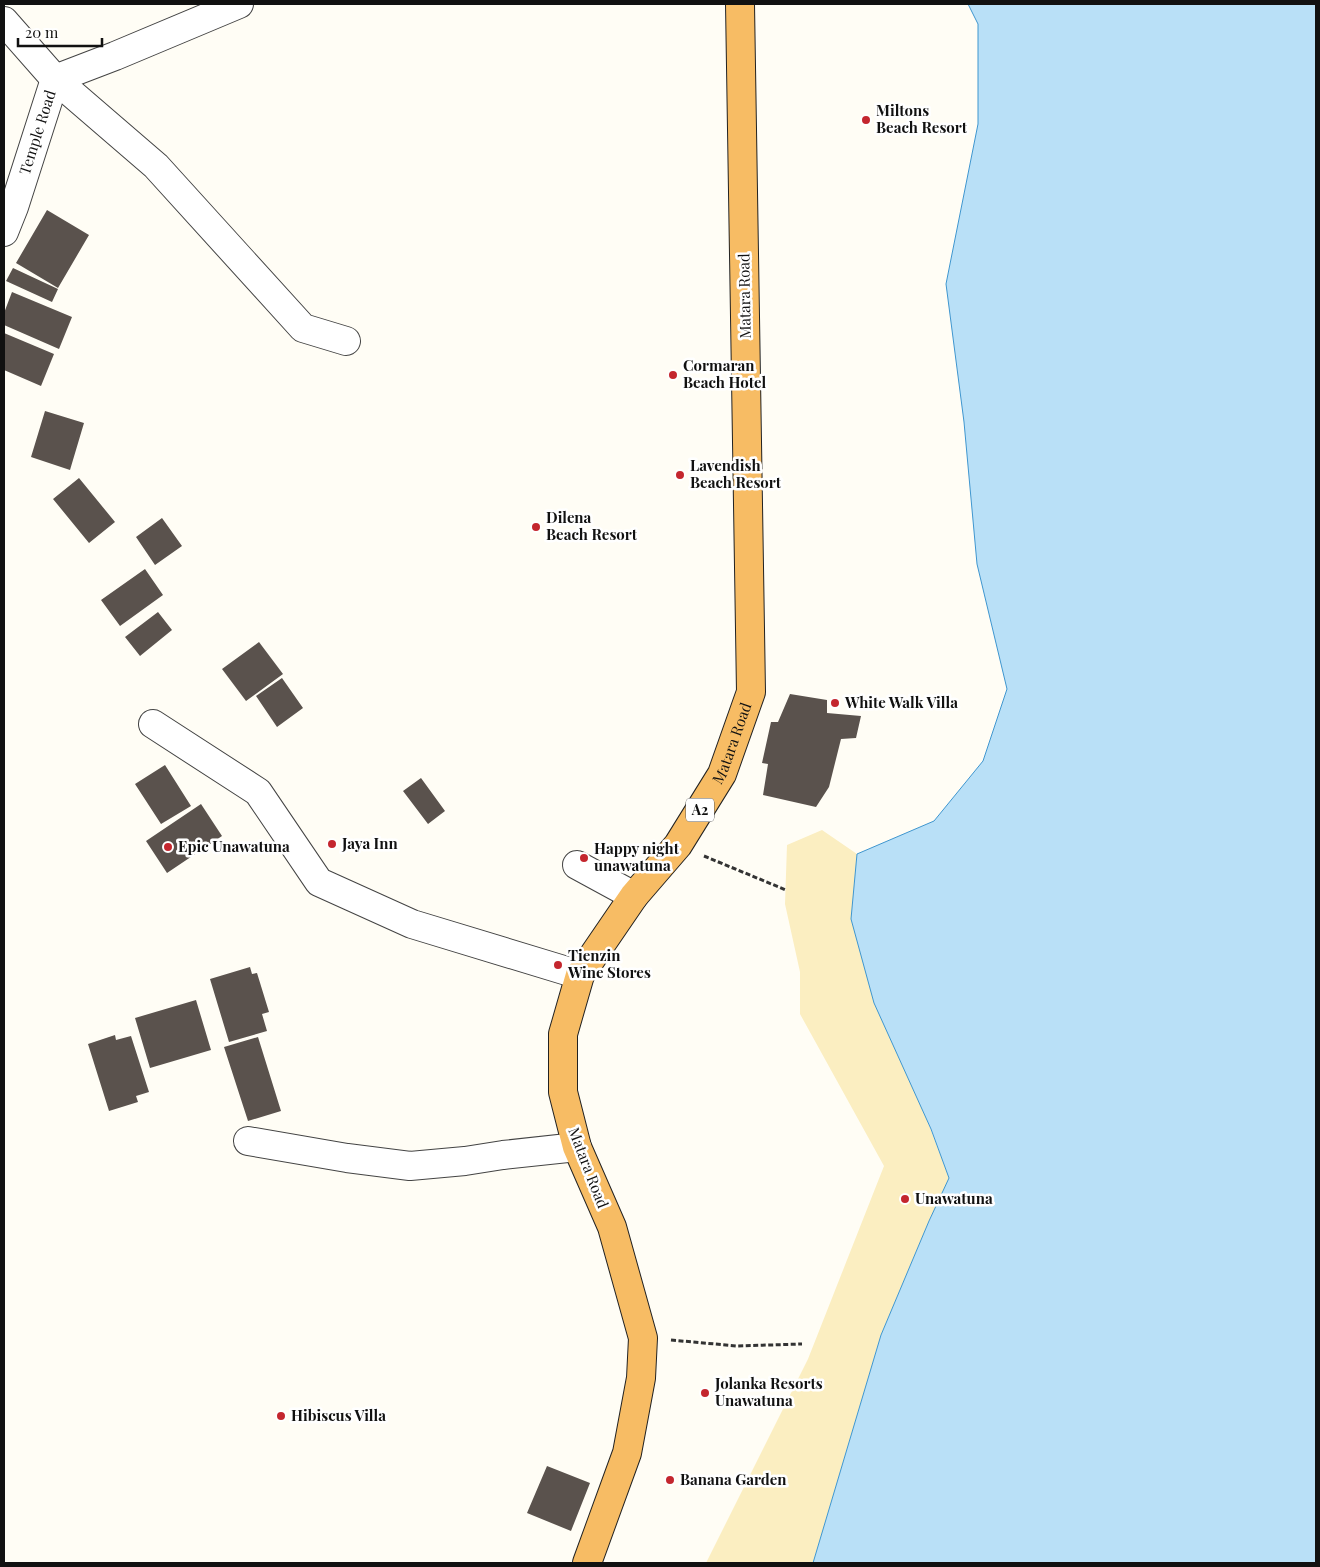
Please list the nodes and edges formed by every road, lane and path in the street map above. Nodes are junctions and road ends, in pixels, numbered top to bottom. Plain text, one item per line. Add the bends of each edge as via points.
1 (238, 4) edge
2 (740, 4) edge
3 (4, 21) edge
4 (55, 79) junction
5 (4, 232) edge
6 (346, 340) dead end
7 (153, 724) dead end
8 (678, 845) junction
9 (577, 865) dead end
10 (786, 890) dead end
11 (634, 896) junction
12 (580, 975) junction
13 (248, 1141) dead end
14 (577, 1147) junction
15 (643, 1338) junction
16 (802, 1344) dead end
17 (587, 1563) edge

1 - 4 street, Temple Road
2 - 8 highway, Matara Road / A2 via 751,692 722,774
3 - 4 street
4 - 5 street, Temple Road
4 - 6 street via 156,166 303,328
7 - 12 street via 258,792 319,882 412,924
8 - 10 path
8 - 11 highway, Matara Road / A2
9 - 11 street
11 - 12 highway, Matara Road / A2
12 - 14 highway, Matara Road / A2 via 563,1034 563,1092
13 - 14 street via 410,1166
14 - 15 highway, Matara Road / A2 via 612,1227
15 - 16 path via 737,1346
15 - 17 highway, Matara Road / A2 via 641,1378 627,1453

